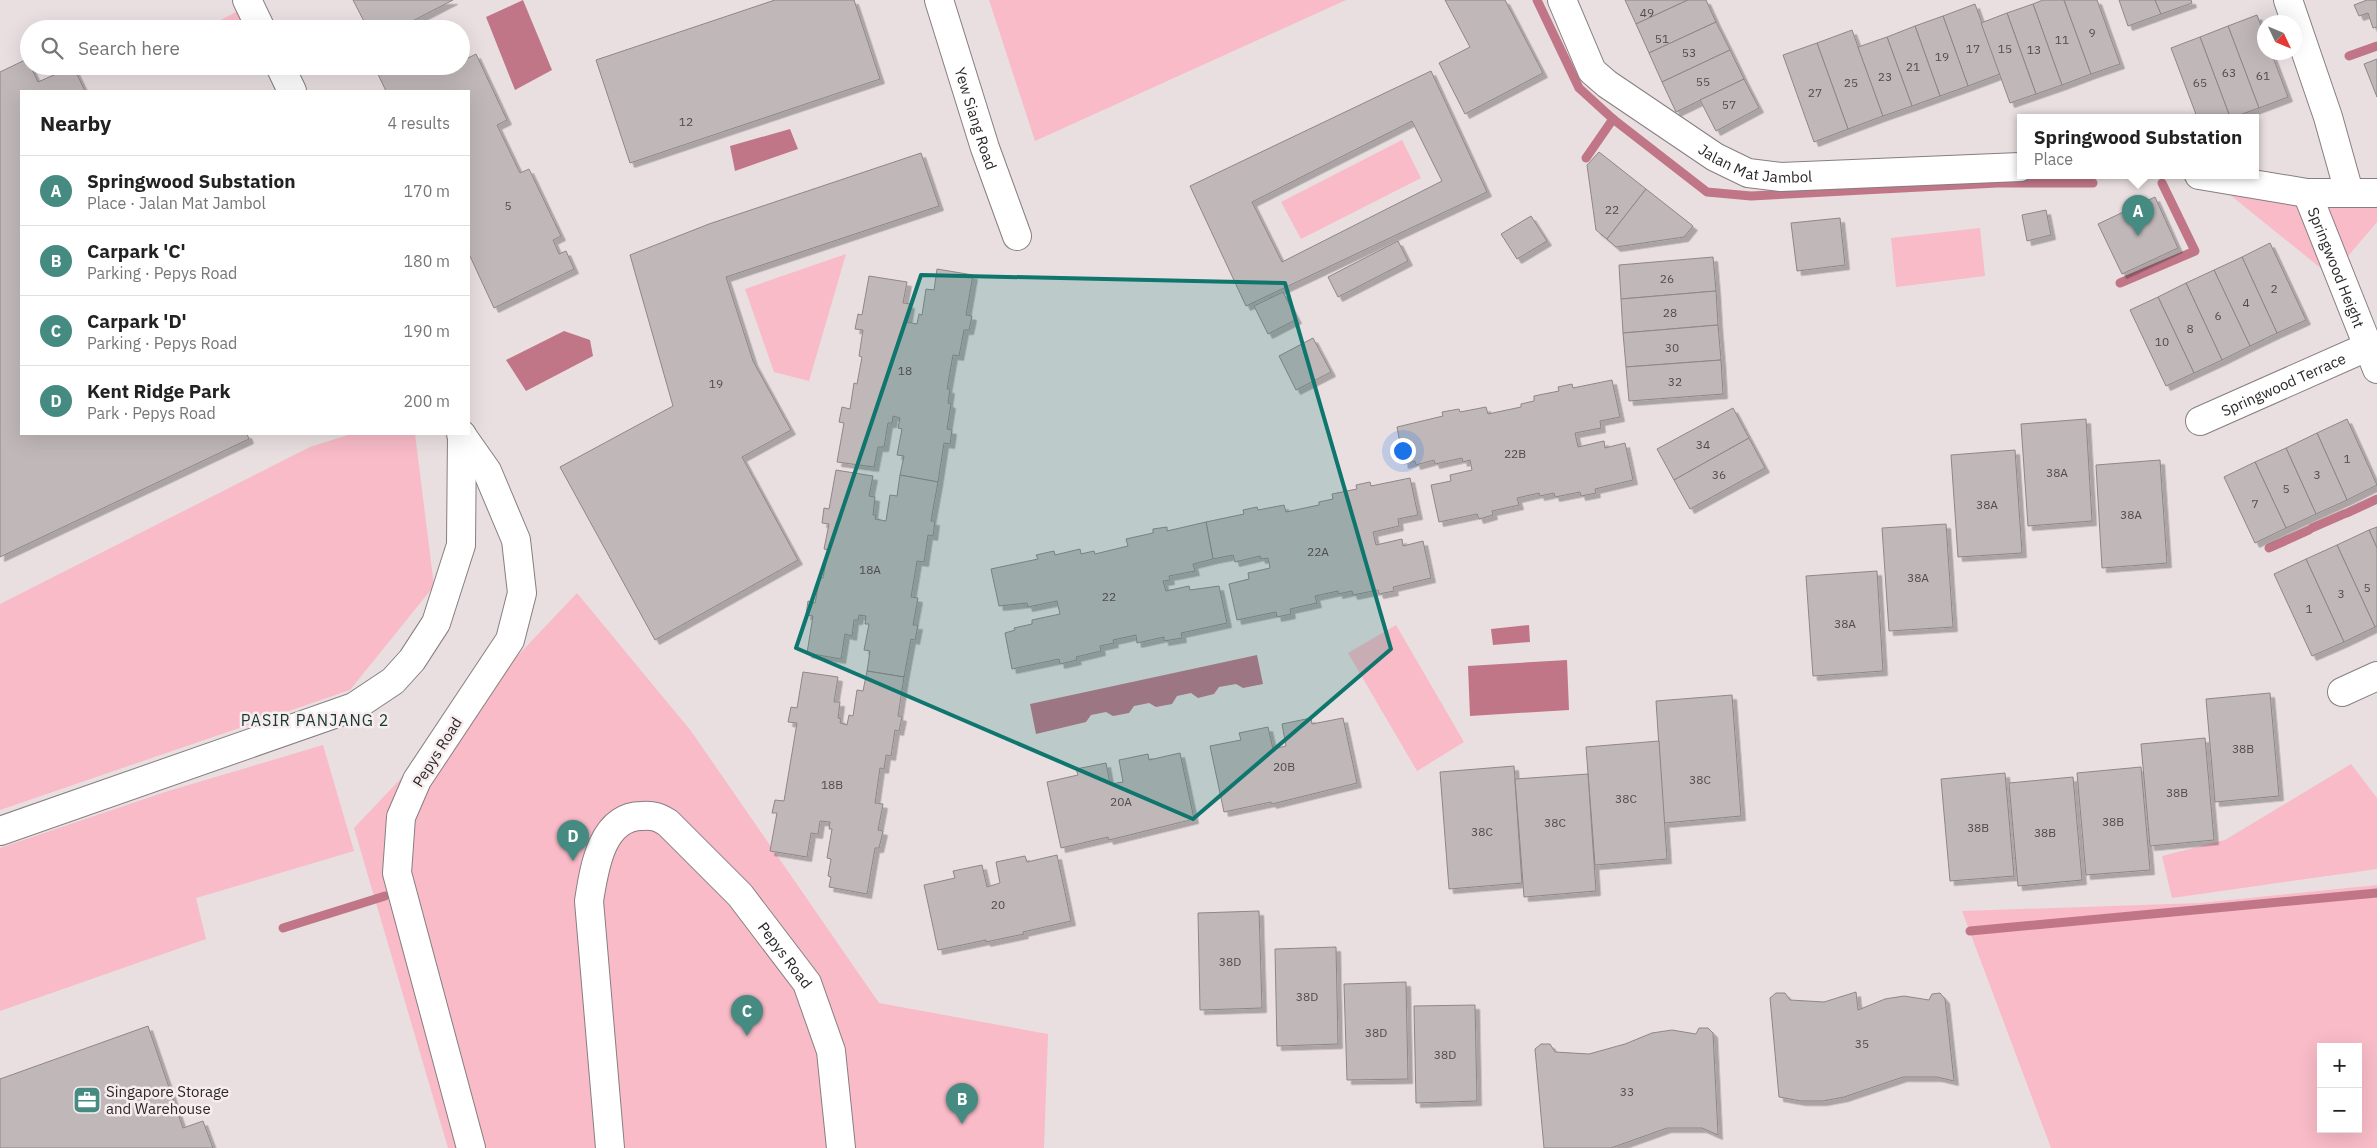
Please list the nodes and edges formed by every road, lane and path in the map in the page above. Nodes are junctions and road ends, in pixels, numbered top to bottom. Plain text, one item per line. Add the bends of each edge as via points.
1 (247, 0) edge
2 (939, 0) edge
3 (1562, 0) edge
4 (2288, 0) edge
5 (257, 20) edge
6 (284, 75) edge
7 (292, 90) edge
8 (2017, 167) edge
9 (2223, 179) edge
10 (2349, 192) junction
11 (2308, 193) junction
12 (2377, 193) edge
13 (1017, 236) dead end
14 (2372, 358) edge
15 (2200, 421) dead end
16 (461, 435) edge
17 (462, 435) edge
18 (2377, 676) edge
19 (2342, 692) dead end
20 (0, 831) edge
21 (471, 1148) edge
22 (610, 1148) edge
23 (841, 1148) edge

1 - 5 street
2 - 13 street, Yew Siang Road via 985,148
3 - 8 street, Jalan Mat Jambol via 1592,71 1715,157 1748,172 1781,176
4 - 10 street via 2328,117
6 - 7 street
9 - 11 street
10 - 11 street
10 - 12 street
11 - 14 street, Springwood Height
14 - 15 street, Springwood Terrace
16 - 20 street via 461,545 436,623 412,660 393,681 354,707
17 - 21 street, Pepys Road via 487,471 516,540 522,593 510,640 417,780 401,817 397,873
18 - 19 street
22 - 23 street, Pepys Road via 589,901 594,870 607,835 624,819 654,815 668,823 740,895 808,983 832,1051

